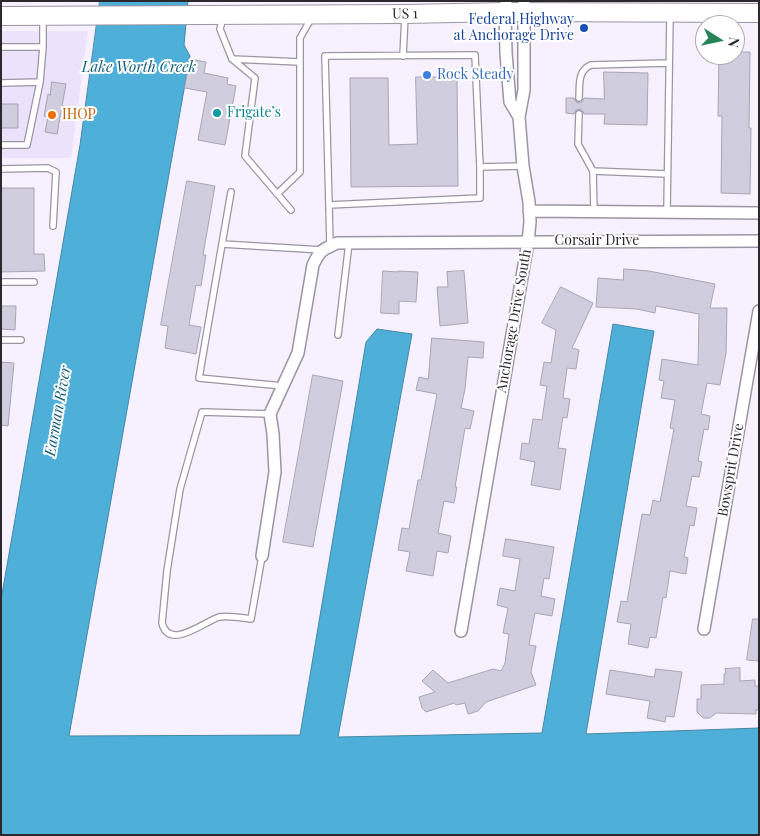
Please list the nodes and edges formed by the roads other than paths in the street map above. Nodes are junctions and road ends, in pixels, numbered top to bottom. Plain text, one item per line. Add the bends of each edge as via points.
1 (236, 1) edge
2 (506, 7) edge
3 (524, 7) edge
4 (759, 13) edge
5 (405, 14) junction
6 (670, 14) junction
7 (224, 15) junction
8 (313, 15) junction
9 (1, 16) edge
10 (43, 16) junction
11 (1, 47) edge
12 (43, 47) junction
13 (403, 56) junction
14 (232, 59) junction
15 (300, 62) junction
16 (668, 63) junction
17 (40, 82) junction
18 (1, 83) edge
19 (579, 98) dead end
20 (579, 114) dead end
21 (519, 117) junction
22 (1, 145) edge
23 (523, 166) junction
24 (480, 167) junction
25 (1, 169) edge
26 (593, 171) junction
27 (667, 174) junction
28 (231, 192) dead end
29 (277, 194) junction
30 (329, 205) junction
31 (292, 210) dead end
32 (530, 211) junction
33 (594, 211) junction
34 (667, 211) junction
35 (759, 213) edge
36 (54, 226) dead end
37 (759, 241) edge
38 (528, 242) junction
39 (350, 243) junction
40 (222, 244) junction
41 (323, 250) junction
42 (1, 282) edge
43 (34, 282) dead end
44 (759, 311) edge
45 (338, 335) dead end
46 (1, 340) edge
47 (22, 340) dead end
48 (283, 386) junction
49 (270, 414) junction
50 (262, 556) joint
51 (704, 630) dead end
52 (460, 631) dead end

1 - 7 main road
2 - 3 main road, US 1 / US 1
2 - 5 main road, US 1 / US 1
2 - 21 street, Anchorage Drive South via 510,102
3 - 6 main road, US 1 / US 1
3 - 21 street via 524,90
4 - 6 main road, US 1 / US 1
5 - 8 main road, US 1 / US 1
5 - 13 lane
6 - 16 lane
7 - 8 main road, US 1 / US 1
7 - 10 main road, US 1 / US 1
7 - 14 lane via 220,29
8 - 15 lane via 300,38
9 - 10 main road, US 1
10 - 12 lane
11 - 12 lane
12 - 17 lane
13 - 24 lane via 475,55
13 - 30 lane via 326,56
14 - 15 lane
14 - 29 lane via 255,78 245,156
15 - 29 lane via 300,172
16 - 19 lane via 591,64 580,76
16 - 27 lane
17 - 18 lane
17 - 22 lane via 27,144
20 - 26 lane via 578,144
21 - 23 street, Anchorage Drive South
23 - 24 lane
23 - 32 street, Anchorage Drive South
24 - 30 lane via 480,198
25 - 36 lane via 48,168 56,172
26 - 27 lane
26 - 33 lane
27 - 34 lane
28 - 40 lane
29 - 31 lane
30 - 41 lane
32 - 33 street
32 - 38 street, Anchorage Drive South
33 - 34 street
34 - 35 street
37 - 38 street, Corsair Drive
38 - 39 street, Corsair Drive
38 - 52 street, Anchorage Drive South
39 - 41 street, Corsair Drive via 337,243
39 - 45 lane
40 - 41 lane
40 - 48 lane via 199,378
41 - 48 street via 313,265 298,353
42 - 43 lane
44 - 51 street, Bowsprit Drive
46 - 47 lane
48 - 49 street
49 - 50 street via 275,472
49 - 50 lane via 202,412 180,490 167,570 164,630 182,635 221,616 251,619

